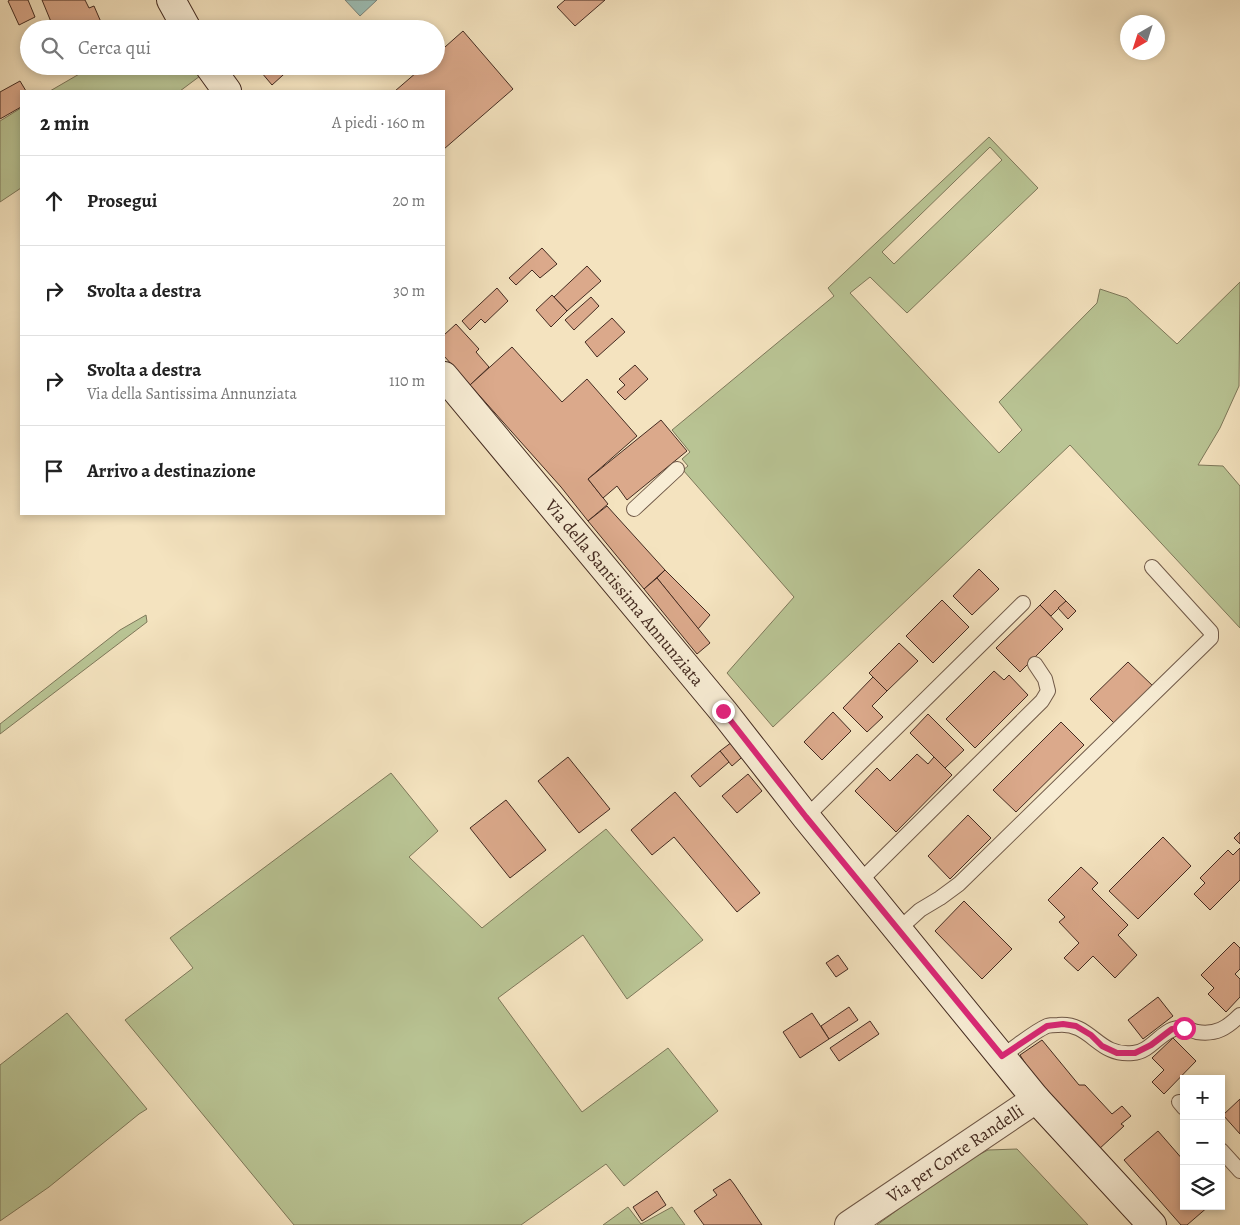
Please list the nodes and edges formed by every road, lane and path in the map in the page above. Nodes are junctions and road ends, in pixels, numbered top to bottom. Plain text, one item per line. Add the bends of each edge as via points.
1 (171, 0) edge
2 (182, 20) edge
3 (216, 75) edge
4 (226, 90) edge
5 (445, 377) edge
6 (676, 469) dead end
7 (634, 509) dead end
8 (1152, 567) dead end
9 (1022, 603) dead end
10 (1035, 664) dead end
11 (806, 817) junction
12 (859, 882) junction
13 (898, 930) junction
14 (1240, 1015) edge
15 (1002, 1056) junction
16 (1036, 1099) junction
17 (1225, 1154) edge
18 (1240, 1171) edge
19 (849, 1225) edge
20 (1152, 1225) edge

1 - 2 street
3 - 4 street
5 - 11 street, Via della Santissima Annunziata via 723,711
6 - 7 lane
8 - 13 lane via 1211,632 1211,638 959,884 920,910
9 - 11 lane
10 - 12 lane via 1045,679 1048,691 1042,701
11 - 12 street, Via della Santissima Annunziata
12 - 13 street, Via della Santissima Annunziata
13 - 15 street, Via della Santissima Annunziata
14 - 15 lane via 1221,1030 1210,1034 1184,1028 1172,1029 1135,1053 1117,1053 1076,1026 1047,1026
15 - 16 street, Via della Santissima Annunziata
16 - 19 street, Via per Corte Randelli
16 - 20 street, Via della Santissima Annunziata
17 - 18 lane

